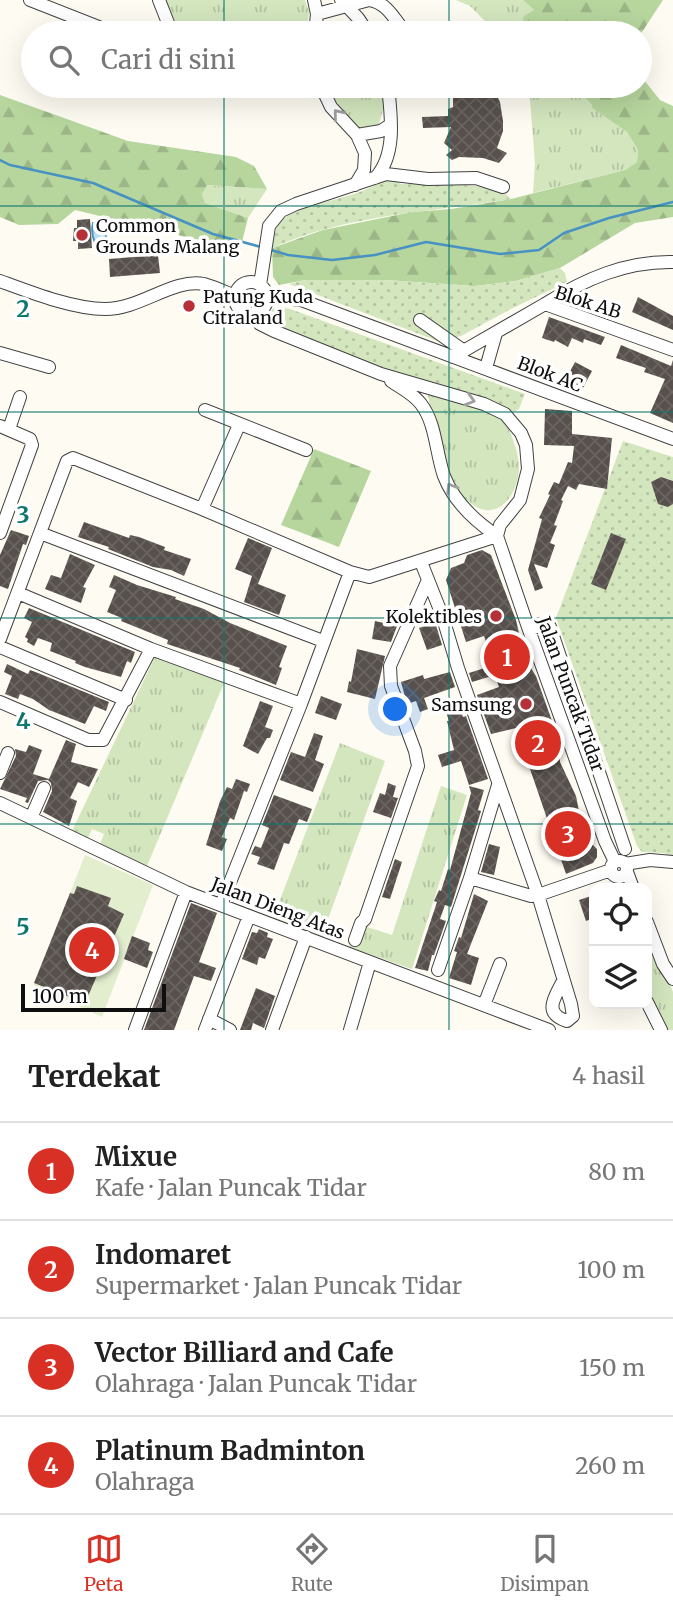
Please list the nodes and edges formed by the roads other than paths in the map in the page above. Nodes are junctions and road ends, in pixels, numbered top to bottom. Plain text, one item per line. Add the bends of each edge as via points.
1 (30, 0) edge
2 (159, 0) edge
3 (314, 0) edge
4 (369, 0) edge
5 (343, 3) edge
6 (317, 14) junction
7 (83, 21) edge
8 (167, 21) edge
9 (316, 21) edge
10 (360, 21) edge
11 (396, 21) edge
12 (327, 98) edge
13 (389, 98) edge
14 (390, 125) junction
15 (357, 135) junction
16 (374, 178) junction
17 (355, 185) junction
18 (503, 187) dead end
19 (673, 262) edge
20 (0, 281) edge
21 (264, 290) junction
22 (235, 296) junction
23 (545, 304) junction
24 (252, 315) junction
25 (420, 320) dead end
26 (496, 333) junction
27 (673, 350) edge
28 (0, 353) edge
29 (459, 354) junction
30 (49, 367) dead end
31 (486, 369) junction
32 (381, 374) junction
33 (428, 387) junction
34 (20, 397) dead end
35 (421, 403) junction
36 (205, 410) dead end
37 (239, 425) junction
38 (4, 427) edge
39 (673, 439) edge
40 (306, 450) dead end
41 (202, 509) junction
42 (0, 533) edge
43 (40, 533) junction
44 (497, 536) junction
45 (421, 562) junction
46 (350, 572) junction
47 (428, 580) junction
48 (18, 593) junction
49 (529, 630) junction
50 (0, 639) edge
51 (323, 641) junction
52 (0, 647) edge
53 (151, 649) junction
54 (126, 700) junction
55 (0, 702) edge
56 (301, 704) junction
57 (8, 753) dead end
58 (0, 773) edge
59 (498, 785) junction
60 (44, 788) dead end
61 (0, 803) edge
62 (31, 818) junction
63 (625, 849) dead end
64 (673, 862) edge
65 (618, 872) edge
66 (470, 877) junction
67 (187, 892) junction
68 (543, 893) junction
69 (221, 905) junction
70 (249, 916) junction
71 (652, 935) edge
72 (306, 937) junction
73 (355, 940) dead end
74 (370, 962) junction
75 (500, 964) dead end
76 (438, 970) dead end
77 (673, 979) edge
78 (564, 981) dead end
79 (484, 1005) junction
80 (650, 1009) edge
81 (207, 1025) edge
82 (135, 1030) edge
83 (230, 1030) edge
84 (272, 1030) edge
85 (350, 1030) edge
86 (549, 1030) edge
87 (661, 1030) edge

1 - 7 street
2 - 8 street
3 - 6 street
4 - 5 street
4 - 11 street via 383,5
5 - 6 street
5 - 10 street
6 - 9 street
15 -> 12 street
13 - 14 street
14 - 15 street
14 - 16 street via 388,157
15 - 17 street via 366,162
16 - 17 street
16 - 18 street via 393,174 476,178
17 - 21 street via 281,211 268,226
19 - 23 street via 621,268 573,286
20 - 22 street via 104,309 131,305 190,283
21 - 22 street via 247,283
21 - 24 street via 264,309
21 - 29 street, Blok AC via 413,344
22 - 24 street via 239,309
23 - 26 street, Blok AB
23 - 27 street, Blok AB
24 - 32 street via 274,331
25 - 29 street
26 - 29 street, Blok AB
26 - 31 street
28 - 30 street
29 - 31 street, Blok AC
31 - 39 street, Blok AC
32 - 33 street
32 - 35 street
33 - 35 street
33 -> 44 street via 496,409 521,433 528,458 524,489
34 - 38 street
44 -> 35 street via 478,523 451,490
36 - 37 street
37 - 40 street
37 - 41 street
38 - 42 street via 30,439 32,445
41 - 43 street via 73,458 67,461
41 - 46 street
43 - 48 street
43 - 51 street
44 - 45 street
44 - 49 street, Jalan Puncak Tidar
45 - 46 street via 369,578
45 - 47 street
46 - 51 street
47 - 59 street
47 - 73 street via 389,675 418,766
48 - 50 street
48 - 53 street
49 - 63 street via 545,624 550,627
49 - 65 street, Jalan Puncak Tidar
51 - 56 street
52 - 54 street
53 - 54 street
53 - 56 street
54 - 55 street via 103,740 94,742
56 - 69 street
57 - 58 street
59 - 66 street
59 - 68 street
60 - 62 street
61 - 62 street, Jalan Dieng Atas
62 - 67 street, Jalan Dieng Atas
64 - 65 street via 650,860
65 - 68 street
66 - 68 street via 531,896
66 - 76 street
67 - 69 street, Jalan Dieng Atas
67 - 82 street
68 - 78 street
69 - 70 street, Jalan Dieng Atas
70 - 72 street, Jalan Dieng Atas
70 - 81 street
71 - 77 street
72 - 74 street, Jalan Dieng Atas
72 - 84 street
74 - 79 street, Jalan Dieng Atas
74 - 85 street
75 - 79 street
79 - 86 street, Jalan Dieng Atas
80 - 87 street
81 - 83 street

